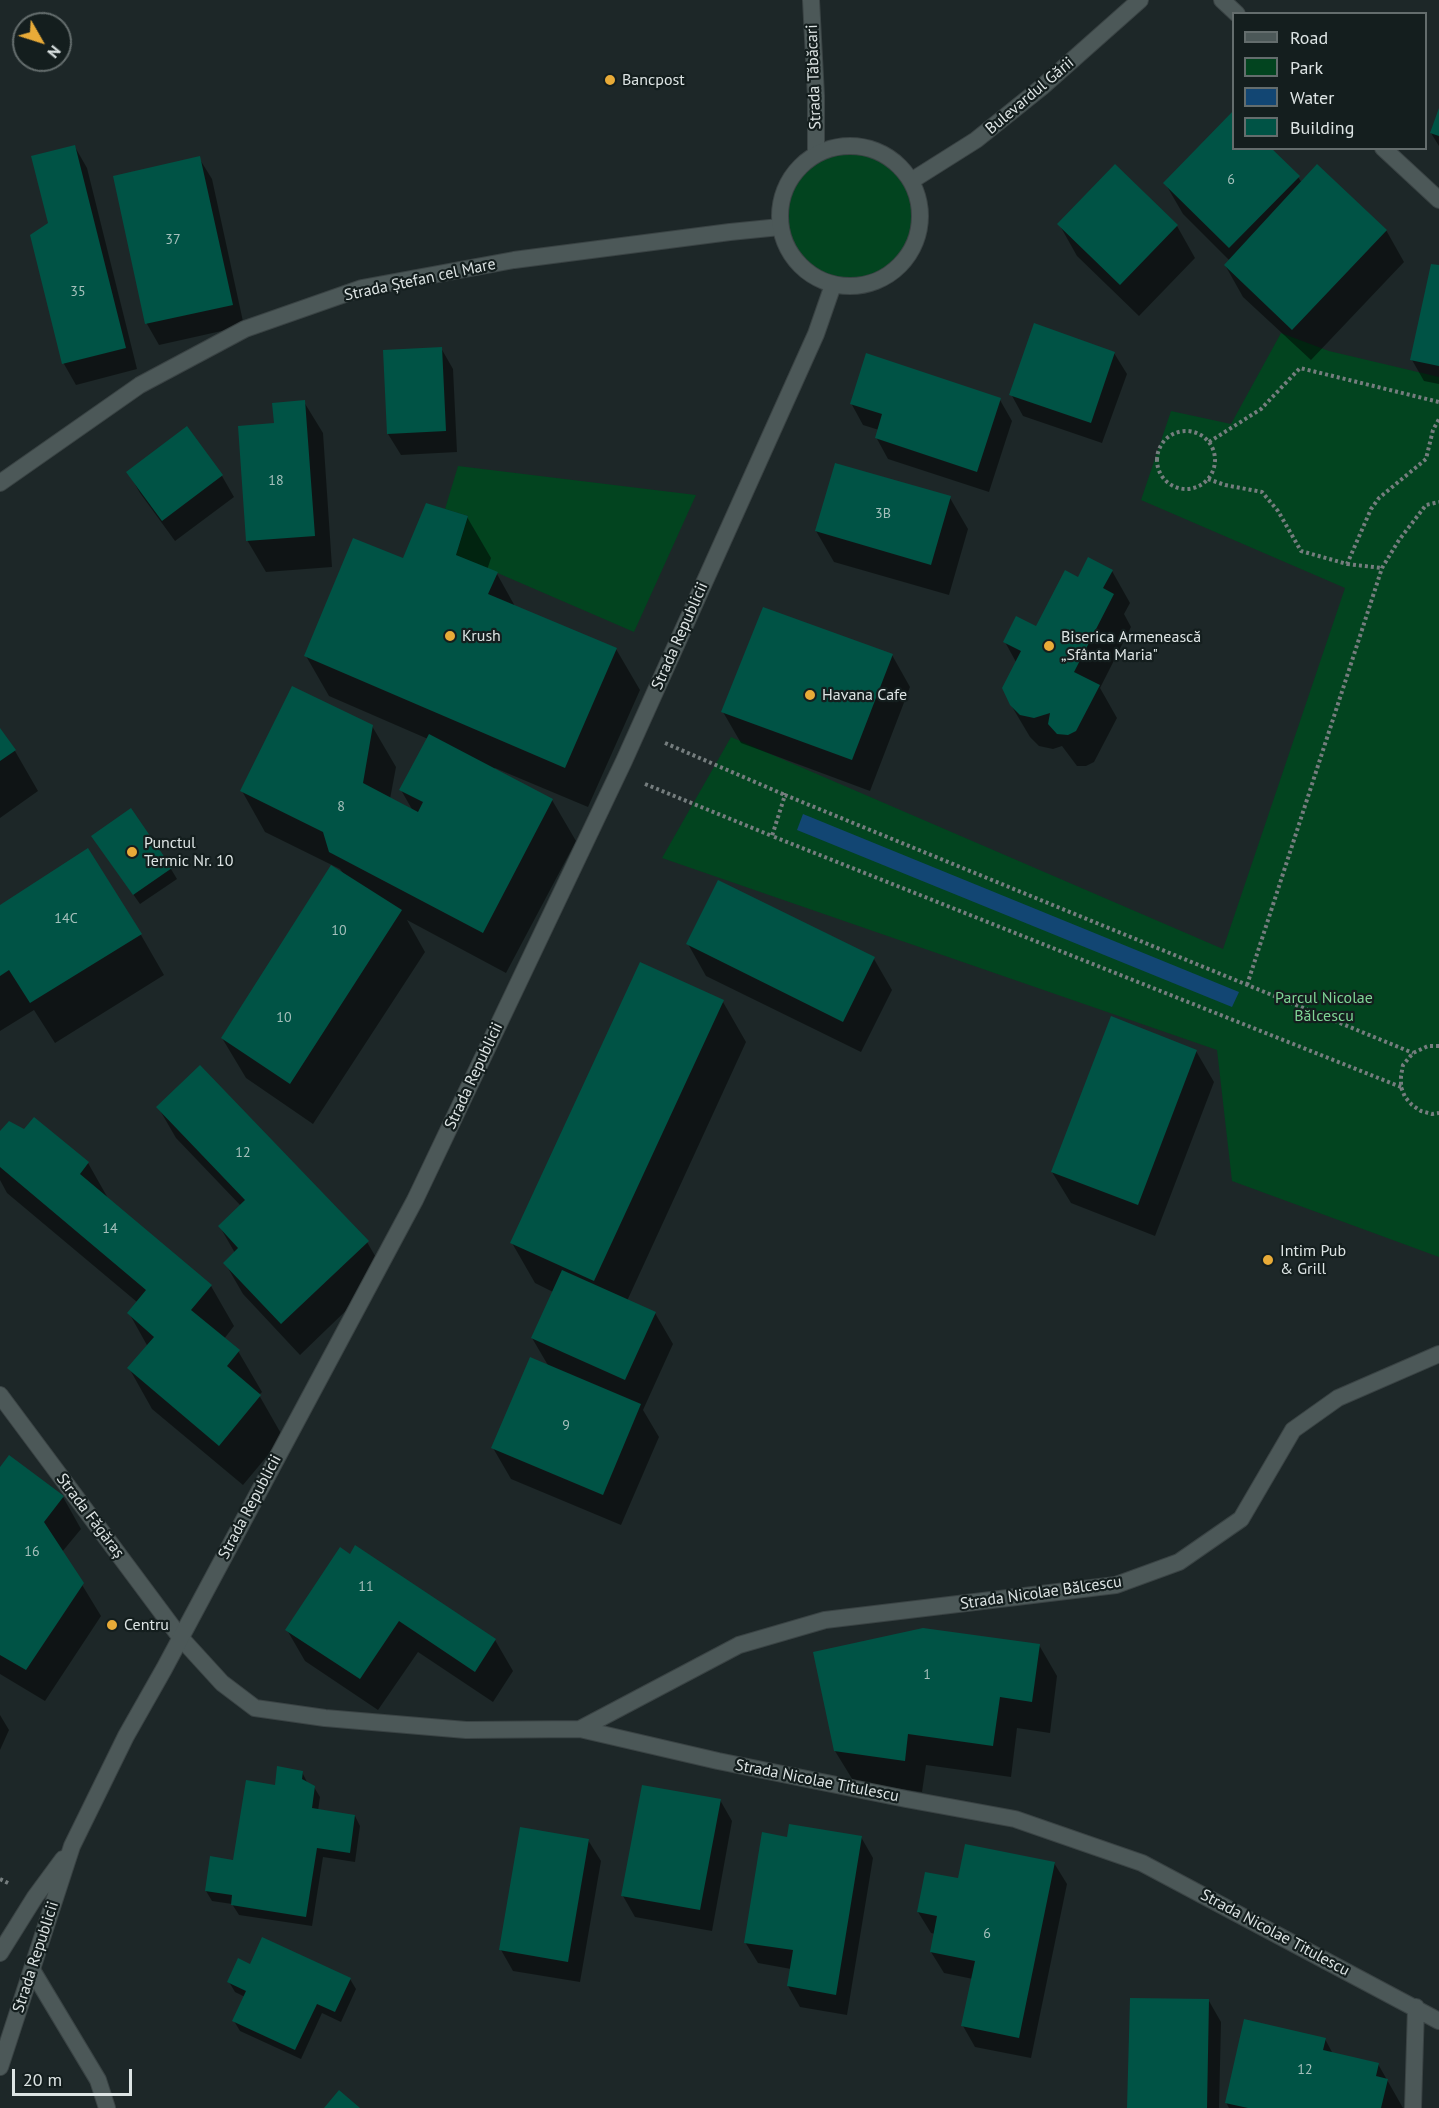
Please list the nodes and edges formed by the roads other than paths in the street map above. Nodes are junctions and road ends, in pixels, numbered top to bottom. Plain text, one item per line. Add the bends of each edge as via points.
1 (811, 0) edge
2 (1140, 0) edge
3 (1222, 0) edge
4 (1235, 12) edge
5 (1385, 150) edge
6 (816, 154) junction
7 (911, 181) junction
8 (1439, 200) edge
9 (780, 227) junction
10 (833, 285) junction
11 (0, 483) edge
12 (1439, 1354) edge
13 (0, 1395) edge
14 (180, 1637) junction
15 (580, 1730) junction
16 (72, 1846) junction
17 (0, 1953) edge
18 (32, 1970) junction
19 (1416, 2007) junction
20 (1439, 2020) edge
21 (0, 2067) edge
22 (107, 2108) edge
23 (1413, 2108) edge

1 - 6 street, Strada Tăbăcari
2 - 7 street, Bulevardul Gării via 984,134
3 - 4 street
5 - 8 street
6 - 7 street via 853,145 877,151 896,162
6 - 9 street via 795,172 783,194
7 - 10 street via 918,194 921,224 907,258 874,283 858,287
9 - 10 street via 787,249 801,266
9 - 11 street, Strada Ștefan cel Mare via 514,260 362,288 245,330 140,385
10 - 14 street, Strada Republicii via 816,334 637,731 415,1200
12 - 15 street, Strada Nicolae Bălcescu via 1338,1398 1293,1430 1241,1519 1179,1562 1116,1585 825,1620 739,1645
13 - 14 street, Strada Făgăraș
14 - 15 street, Strada Nicolae Titulescu via 222,1683 255,1708 466,1730
14 - 16 street, Strada Republicii
15 - 19 street, Strada Nicolae Titulescu via 1016,1819 1142,1863
16 - 17 street, Strada Republicii
16 - 18 street, Strada Republicii
18 - 21 street, Strada Republicii
18 - 22 street via 98,2080
19 - 20 street, Strada Nicolae Titulescu
19 - 23 street

